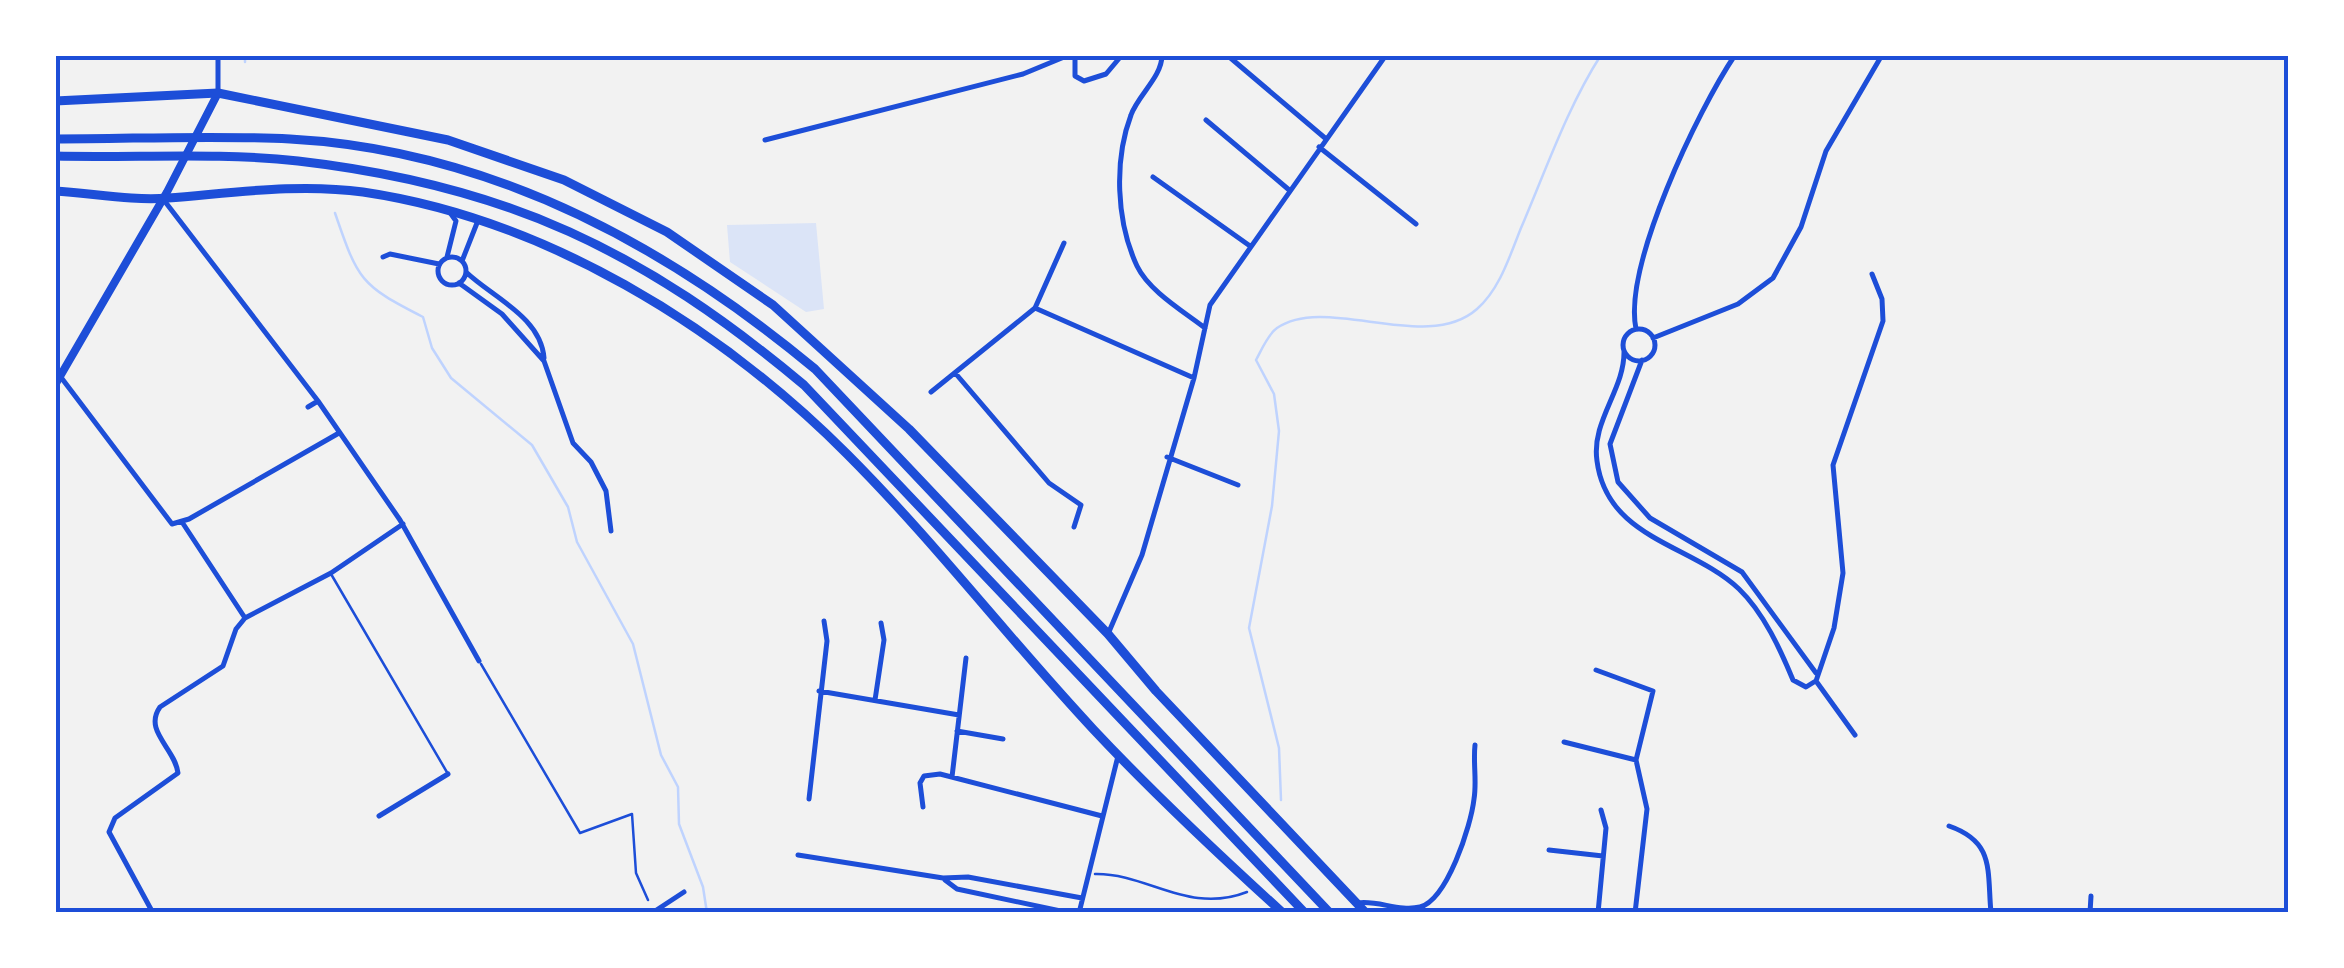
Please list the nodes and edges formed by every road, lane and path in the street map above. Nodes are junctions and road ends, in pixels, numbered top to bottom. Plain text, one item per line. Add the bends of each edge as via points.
1 (218, 55) edge
2 (1072, 55) edge
3 (1122, 55) edge
4 (1162, 55) edge
5 (1227, 55) edge
6 (1386, 55) edge
7 (1734, 55) edge
8 (1882, 55) edge
9 (216, 98) junction
10 (55, 100) edge
11 (1206, 120) dead end
12 (1325, 138) junction
13 (55, 139) edge
14 (765, 140) dead end
15 (1319, 147) junction
16 (55, 156) edge
17 (1153, 177) dead end
18 (1289, 190) junction
19 (55, 191) edge
20 (165, 196) junction
21 (449, 212) junction
22 (484, 222) junction
23 (1416, 224) dead end
24 (1064, 244) dead end
25 (1250, 246) junction
26 (383, 257) dead end
27 (446, 257) junction
28 (462, 261) junction
29 (439, 264) junction
30 (466, 272) junction
31 (1872, 274) dead end
32 (459, 284) junction
33 (1036, 308) junction
34 (1205, 328) junction
35 (1636, 330) junction
36 (1653, 338) junction
37 (1624, 351) junction
38 (1642, 360) junction
39 (544, 361) junction
40 (956, 374) junction
41 (1194, 378) junction
42 (57, 380) edge
43 (931, 392) dead end
44 (318, 401) junction
45 (308, 407) dead end
46 (339, 433) junction
47 (1168, 458) junction
48 (1238, 485) dead end
49 (182, 522) junction
50 (403, 524) junction
51 (1074, 527) dead end
52 (610, 531) dead end
53 (331, 573) junction
54 (442, 592) junction
55 (451, 592) dead end
56 (245, 618) junction
57 (824, 621) dead end
58 (882, 623) dead end
59 (1108, 634) junction
60 (966, 658) dead end
61 (479, 661) joint
62 (1596, 670) dead end
63 (1816, 678) junction
64 (818, 691) junction
65 (875, 700) junction
66 (959, 714) junction
67 (957, 731) junction
68 (1855, 735) dead end
69 (1002, 739) dead end
70 (1564, 742) dead end
71 (1475, 745) dead end
72 (1118, 755) junction
73 (1636, 760) junction
74 (448, 774) joint
75 (952, 777) junction
76 (809, 799) dead end
77 (923, 807) dead end
78 (1601, 810) dead end
79 (379, 816) dead end
80 (1102, 816) junction
81 (1949, 826) dead end
82 (1549, 850) dead end
83 (798, 855) dead end
84 (1604, 856) junction
85 (1088, 874) junction
86 (943, 878) junction
87 (1256, 889) junction
88 (684, 892) dead end
89 (2091, 896) dead end
90 (1082, 898) junction
91 (648, 900) dead end
92 (1357, 903) junction
93 (1423, 906) junction
94 (153, 913) edge
95 (652, 913) edge
96 (1070, 913) edge
97 (1079, 913) edge
98 (1282, 913) edge
99 (1305, 913) edge
100 (1330, 913) edge
101 (1366, 913) edge
102 (1429, 913) edge
103 (1598, 913) edge
104 (1635, 913) edge
105 (1991, 913) edge
106 (2090, 913) edge

1 - 9 street
2 - 3 street via 1075,76 1084,82 1106,74
2 - 14 street via 1005,79
4 - 34 street via 1132,111 1118,160 1121,190 1138,267
5 - 12 street
6 - 12 street
7 - 35 street via 1706,102 1643,254 1632,299
8 - 36 street via 1826,152 1800,227 1773,278 1738,304
9 - 10 main road
9 - 20 street
9 - 59 main road via 448,140 564,180 667,232 773,305 837,360
11 - 18 street
12 - 15 street
13 - 100 main road via 290,139 412,156 544,197 680,266 816,369
15 - 18 street
15 - 23 street
16 - 99 main road via 294,160 408,177 538,215 670,283 804,385
17 - 25 street
18 - 25 street
19 - 20 main road
20 - 21 main road via 278,188 362,192
20 - 42 street
20 - 44 street
21 - 22 main road
21 - 27 street via 456,220
22 - 28 street via 472,226
22 - 72 main road via 617,281 772,389 845,451
24 - 33 street
25 - 34 street via 1210,305
26 - 29 street
27 - 28 street
27 - 29 street
28 - 30 street
29 - 32 street via 440,279
30 - 32 street
30 - 39 street via 531,328
31 - 63 street via 1883,321 1833,464 1843,572 1834,628
32 - 39 street via 502,314
33 - 40 street
33 - 41 street
34 - 41 street
35 - 36 street
35 - 37 street via 1624,340
36 - 38 street via 1654,350
37 - 38 street
37 - 63 street via 1596,440 1611,501 1638,528 1729,580 1788,660 1793,680 1806,686
38 - 63 street via 1610,444 1618,482 1650,518 1742,572
39 - 52 street via 573,443 606,491
40 - 43 street
40 - 51 street via 1049,483 1081,505
41 - 47 street
42 - 49 street via 165,521
44 - 45 street
44 - 46 street
46 - 49 street
46 - 50 street
47 - 48 street
47 - 59 street via 1142,555
49 - 56 street
50 - 53 street
50 - 54 street
53 - 56 street
53 - 74 lane
54 - 55 street
54 - 61 street
56 - 94 street via 223,666 154,717 178,774 110,824
57 - 64 street
58 - 65 street
59 - 92 main road
60 - 66 street
61 - 91 lane via 580,833 632,814 636,873
62 - 73 street via 1653,692
63 - 68 street
64 - 65 street
64 - 76 street
65 - 66 street
66 - 67 street
67 - 69 street
67 - 75 street
70 - 73 street
71 - 93 street via 1474,801 1459,851 1439,893
72 - 80 street
72 - 87 main road
73 - 104 street via 1646,809
74 - 79 street
75 - 77 street via 924,776
75 - 80 street
78 - 84 street
80 - 85 street
81 - 105 street via 1983,845
82 - 84 street
83 - 86 street
84 - 103 street
85 - 87 path via 1190,899 1233,898
85 - 90 street
86 - 90 street
86 - 96 street via 956,889
87 - 98 main road
88 - 95 street
89 - 106 street
90 - 97 street
92 - 93 street
92 - 101 main road
93 - 102 street

